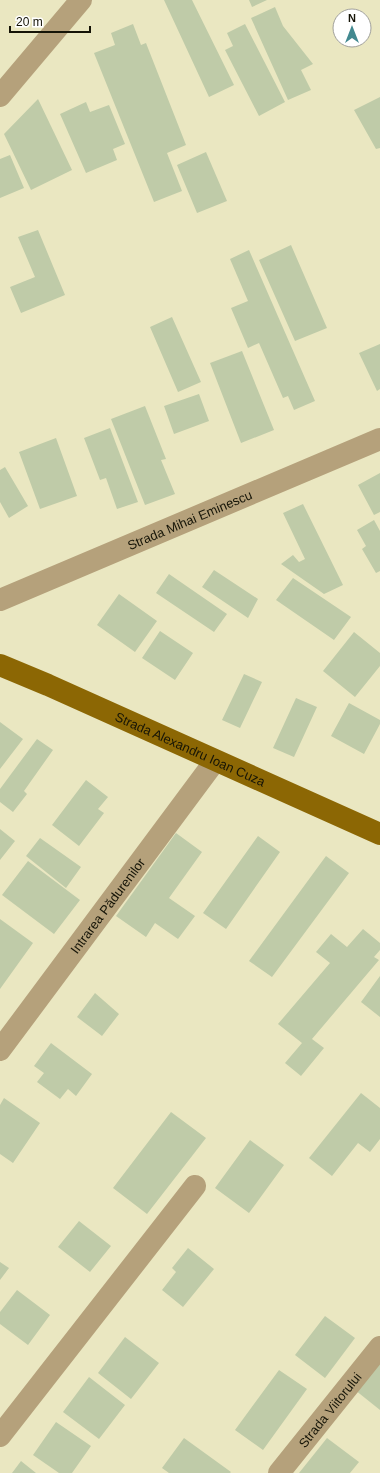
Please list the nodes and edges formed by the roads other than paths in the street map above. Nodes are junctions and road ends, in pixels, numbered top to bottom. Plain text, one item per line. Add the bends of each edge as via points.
1 (81, 0) edge
2 (0, 96) edge
3 (380, 439) edge
4 (0, 600) edge
5 (2, 668) edge
6 (215, 761) junction
7 (380, 834) edge
8 (0, 1050) edge
9 (195, 1186) dead end
10 (380, 1347) edge
11 (0, 1436) edge
12 (279, 1473) edge

1 - 2 street
3 - 4 street, Strada Mihai Eminescu
5 - 6 main road, Strada Alexandru Ioan Cuza
6 - 7 main road, Strada Alexandru Ioan Cuza
6 - 8 street, Intrarea Pădurenilor
9 - 11 street
10 - 12 street, Strada Viitorului

